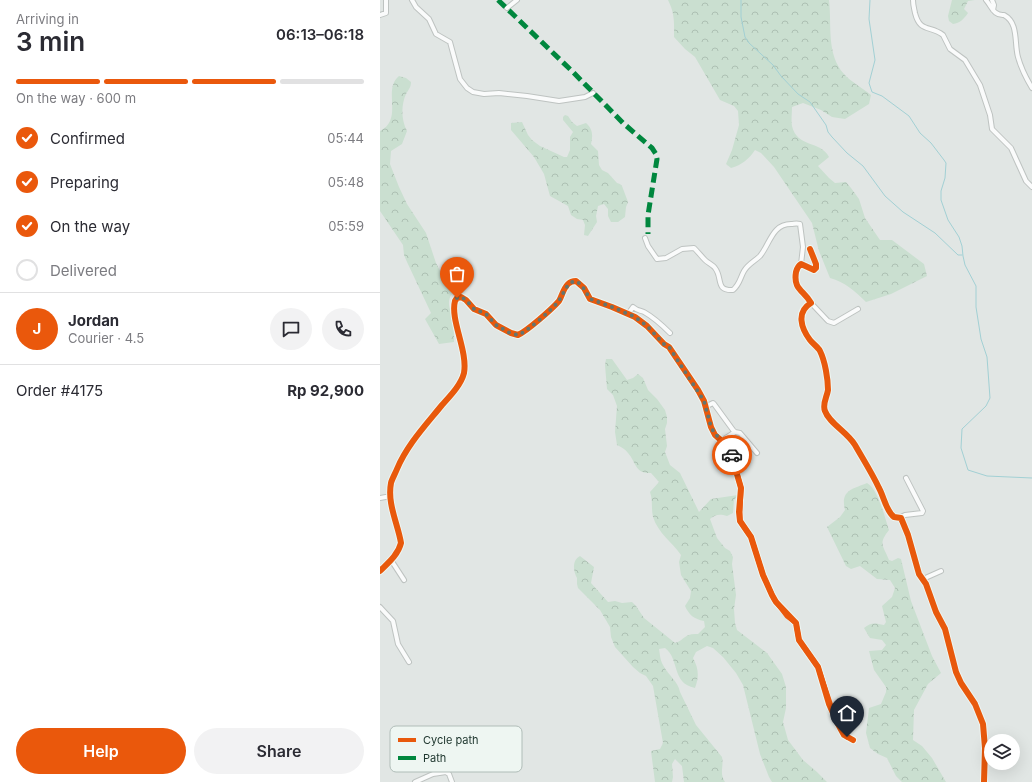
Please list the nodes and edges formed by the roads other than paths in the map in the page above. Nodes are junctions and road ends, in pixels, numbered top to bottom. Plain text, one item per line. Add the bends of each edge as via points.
1 (386, 0) edge
2 (412, 0) edge
3 (517, 0) edge
4 (914, 0) edge
5 (986, 0) edge
6 (992, 0) edge
7 (507, 8) dead end
8 (993, 11) junction
9 (380, 15) edge
10 (1032, 88) edge
11 (593, 93) dead end
12 (1032, 187) edge
13 (645, 238) dead end
14 (810, 249) dead end
15 (801, 264) junction
16 (811, 303) junction
17 (858, 309) dead end
18 (628, 314) junction
19 (670, 334) dead end
20 (705, 406) junction
21 (736, 432) junction
22 (721, 441) junction
23 (757, 453) dead end
24 (906, 478) dead end
25 (391, 496) junction
26 (380, 498) edge
27 (901, 517) junction
28 (391, 560) junction
29 (380, 571) edge
30 (941, 571) dead end
31 (923, 579) junction
32 (404, 580) dead end
33 (380, 607) edge
34 (409, 662) dead end
35 (853, 740) dead end
36 (415, 782) edge
37 (452, 782) edge
38 (984, 782) edge

1 - 9 street via 386,13
2 - 11 street via 429,19 436,34 450,42 460,78 470,90 484,94 559,101 586,97
3 - 7 street
4 - 12 street via 918,23 943,35 950,49 969,66 980,85 992,129 1011,148 1026,181
5 - 8 street
6 - 8 street
8 - 10 street via 1008,17 1011,22 1015,30 1019,62
13 - 15 street via 656,260 666,258 682,249 694,248 716,270 722,286 734,290 744,272 765,249 778,228 797,223 800,224 803,240
14 - 15 street via 816,268 814,270
15 - 16 street via 797,267 796,285
16 - 17 street via 828,321 834,323
16 - 27 street via 801,316 807,335 820,351 824,365 828,390 824,410 851,439 876,481 890,513 894,517
18 - 19 street via 633,307 650,316
18 - 20 street via 644,323 669,347 698,390
18 - 25 street via 593,301 578,282 572,282 565,287 561,298 554,305 518,335 496,325 486,314 474,309 466,300 457,298 454,308 464,373 459,384 403,455 391,483
20 - 21 street via 714,404
20 - 22 street via 712,430
21 - 22 street
21 - 23 street via 740,433
22 - 35 street via 732,452 741,488 740,521 751,537 772,595 796,623 799,640 818,667 838,724 844,735
24 - 27 street via 923,511
25 - 26 street
25 - 28 street via 401,543
27 - 31 street via 919,574
28 - 29 street
28 - 32 street
30 - 31 street
31 - 38 street via 945,629 956,672 975,704 983,724
33 - 34 street via 393,621 398,644
36 - 37 street via 433,774 446,772

